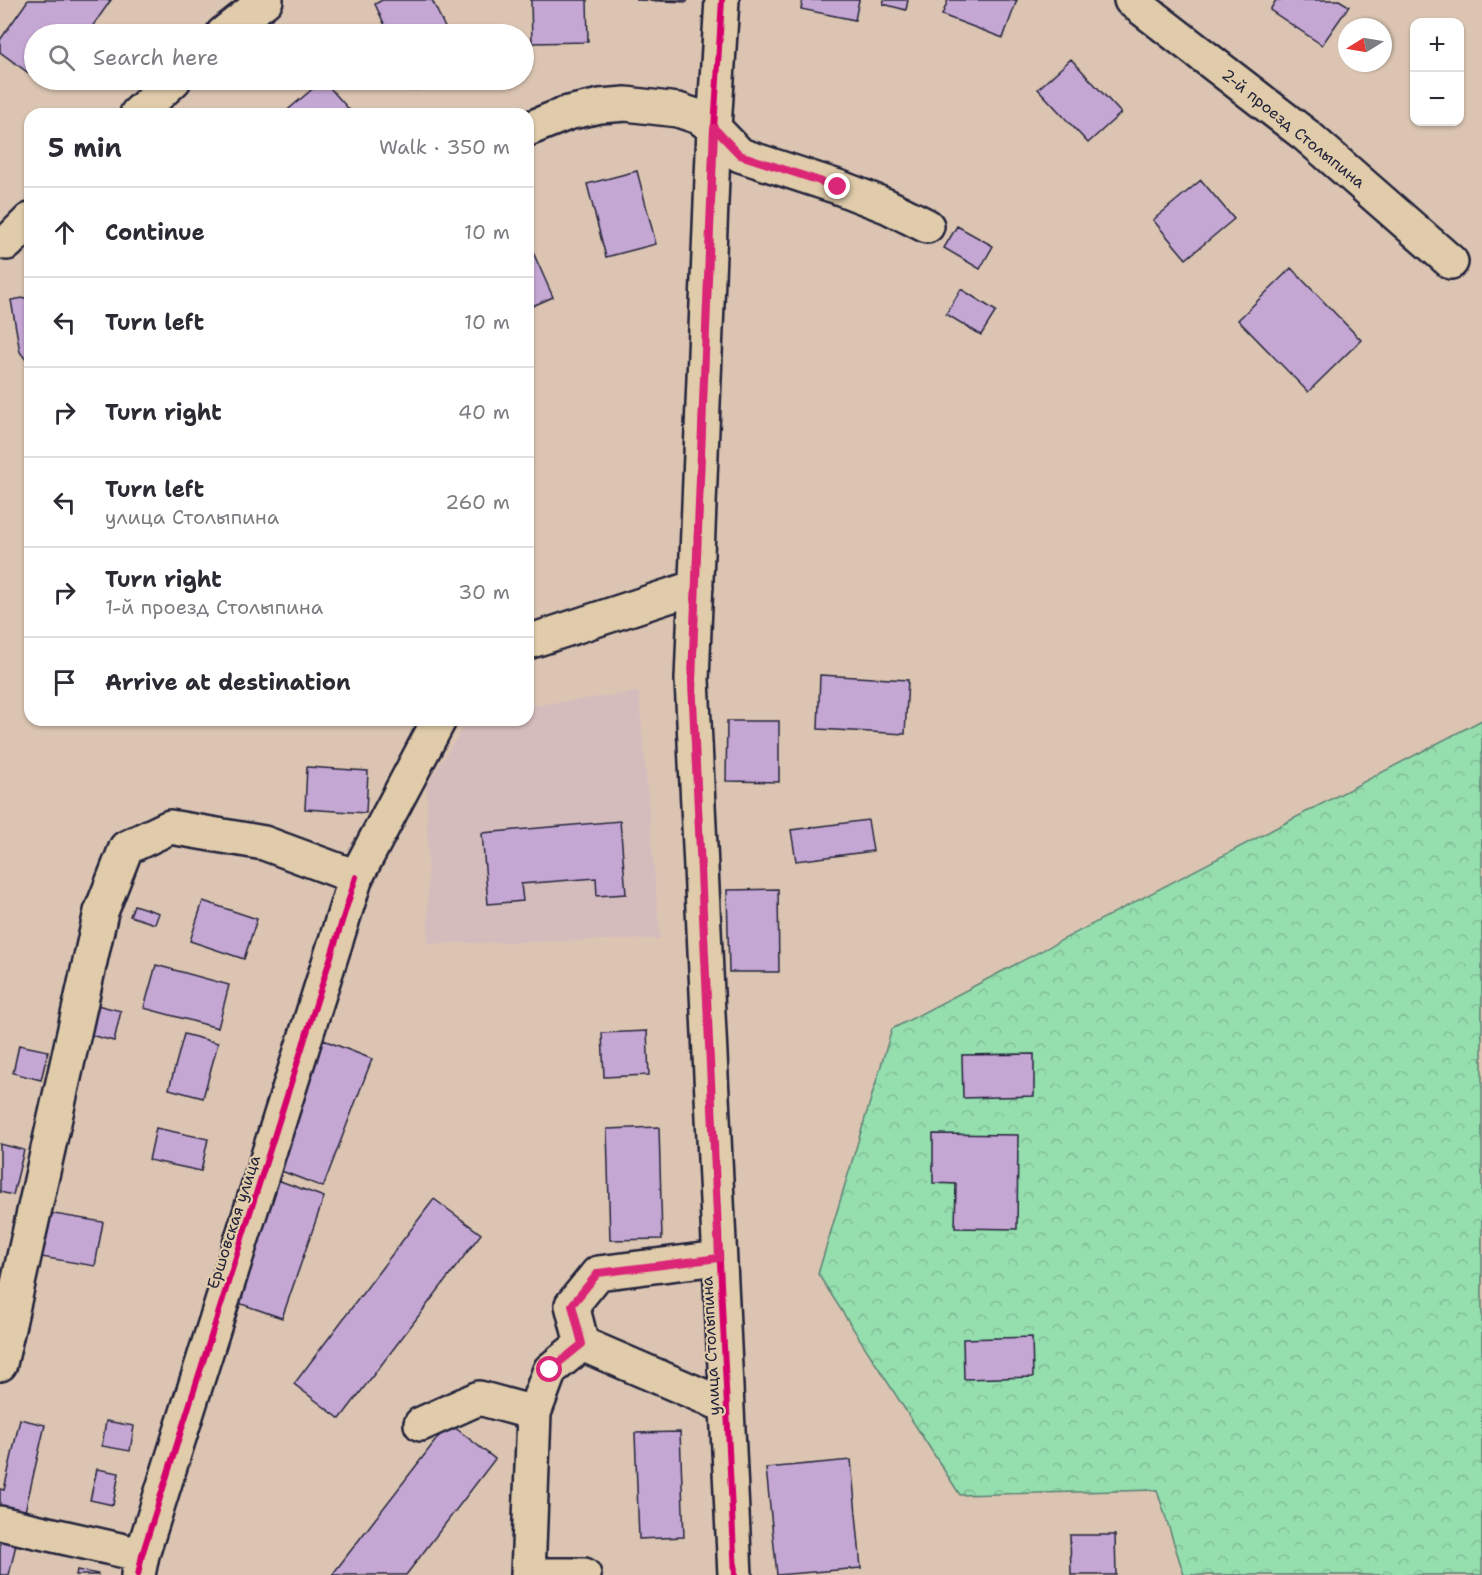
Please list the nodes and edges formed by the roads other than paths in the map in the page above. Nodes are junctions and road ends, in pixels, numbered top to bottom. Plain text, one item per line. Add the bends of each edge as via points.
1 (266, 0) edge
2 (723, 0) edge
3 (1131, 0) edge
4 (236, 24) edge
5 (163, 90) edge
6 (144, 108) edge
7 (534, 127) edge
8 (714, 128) junction
9 (927, 226) dead end
10 (1451, 262) dead end
11 (696, 587) junction
12 (534, 640) edge
13 (437, 726) edge
14 (356, 877) junction
15 (719, 1258) junction
16 (582, 1344) junction
17 (0, 1364) edge
18 (726, 1406) junction
19 (534, 1413) junction
20 (421, 1424) dead end
21 (0, 1523) edge
22 (140, 1565) edge
23 (528, 1575) edge
24 (548, 1575) edge
25 (584, 1575) edge
26 (735, 1575) edge

1 - 4 street
2 - 8 street, улица Столыпина
3 - 10 street, 2-й проезд Столыпина via 1307,136
5 - 6 street
7 - 8 street via 568,113 626,104 678,110 699,117
8 - 9 street via 740,155 838,187
8 - 11 street, улица Столыпина
11 - 12 street
11 - 15 street, улица Столыпина via 692,680
13 - 14 street, Ершовская улица
14 - 17 street via 264,843 170,827 126,848 101,912
14 - 22 street, Ершовская улица
15 - 16 street via 598,1273 572,1305
15 - 18 street, улица Столыпина
16 - 18 street
16 - 19 street via 550,1370
18 - 26 street, улица Столыпина
19 - 20 street via 479,1398
19 - 23 street
21 - 22 street
24 - 25 street

